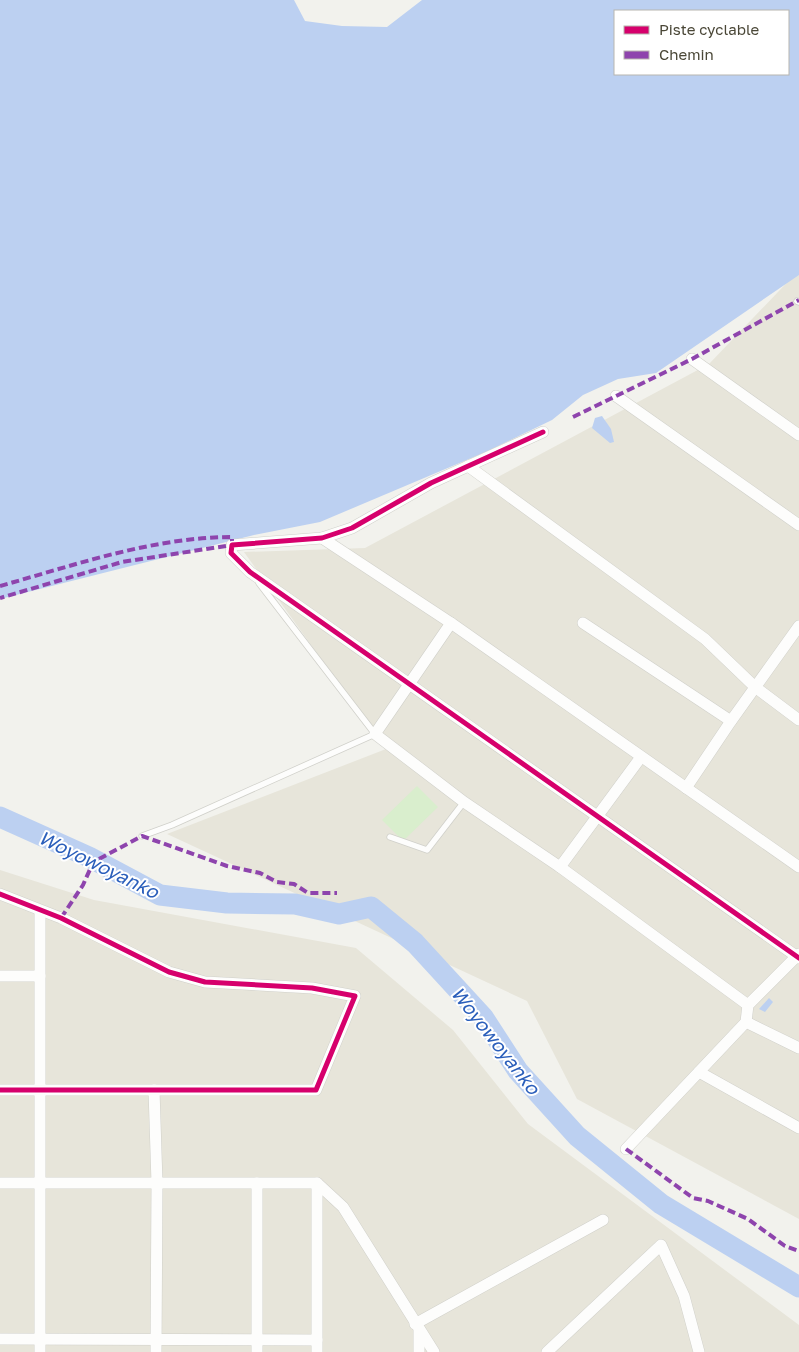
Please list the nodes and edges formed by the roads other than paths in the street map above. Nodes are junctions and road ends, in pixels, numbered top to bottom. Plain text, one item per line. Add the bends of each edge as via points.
1 (692, 359) dead end
2 (616, 396) dead end
3 (543, 432) dead end
4 (799, 436) edge
5 (468, 466) junction
6 (799, 526) edge
7 (322, 538) junction
8 (250, 572) junction
9 (451, 623) junction
10 (583, 623) dead end
11 (799, 626) edge
12 (410, 684) junction
13 (755, 687) junction
14 (799, 720) edge
15 (731, 721) junction
16 (375, 734) junction
17 (641, 757) junction
18 (686, 788) junction
19 (464, 802) junction
20 (598, 816) junction
21 (142, 836) dead end
22 (390, 837) dead end
23 (560, 867) junction
24 (799, 867) edge
25 (0, 894) edge
26 (40, 912) junction
27 (798, 956) edge
28 (0, 976) edge
29 (40, 976) junction
30 (748, 1005) junction
31 (746, 1022) junction
32 (799, 1048) edge
33 (699, 1072) junction
34 (0, 1090) edge
35 (40, 1090) junction
36 (154, 1090) junction
37 (799, 1128) edge
38 (626, 1149) dead end
39 (0, 1183) edge
40 (40, 1183) junction
41 (157, 1183) junction
42 (257, 1183) junction
43 (317, 1183) junction
44 (603, 1220) dead end
45 (417, 1327) junction
46 (0, 1339) edge
47 (40, 1339) junction
48 (156, 1340) junction
49 (257, 1340) junction
50 (317, 1340) junction
51 (40, 1352) edge
52 (156, 1352) edge
53 (257, 1352) edge
54 (317, 1352) edge
55 (419, 1352) edge
56 (434, 1352) edge
57 (547, 1352) edge
58 (699, 1352) edge

1 - 4 street
2 - 6 street
3 - 5 street
5 - 7 street via 352,528
5 - 13 street via 705,639
7 - 8 street via 232,544 232,557
7 - 9 street
8 - 12 street
8 - 16 lane
9 - 12 street
9 - 17 street
10 - 15 street
11 - 13 street
12 - 16 street
12 - 20 street
13 - 14 street
13 - 15 street
15 - 18 street
16 - 19 street
16 - 21 lane
17 - 18 street
17 - 20 street
18 - 24 street
19 - 22 lane via 427,850
19 - 23 street
20 - 23 street
20 - 27 street
23 - 30 street
25 - 26 street
26 - 29 street
26 - 36 street via 61,918 169,972 205,982 312,988 355,996 316,1090
27 - 30 street
28 - 29 street
29 - 35 street
30 - 31 street
31 - 32 street
31 - 33 street
33 - 37 street
33 - 38 street
34 - 35 street
35 - 36 street
35 - 40 street
36 - 41 street
39 - 40 street
40 - 41 street
40 - 47 street
41 - 42 street
41 - 48 street
42 - 43 street
42 - 49 street
43 - 45 street via 343,1207
43 - 50 street
44 - 45 street
45 - 55 street
45 - 56 street
46 - 47 street
47 - 48 street
47 - 51 street
48 - 49 street
48 - 52 street
49 - 50 street
49 - 53 street
50 - 54 street
57 - 58 street via 661,1245 684,1296

